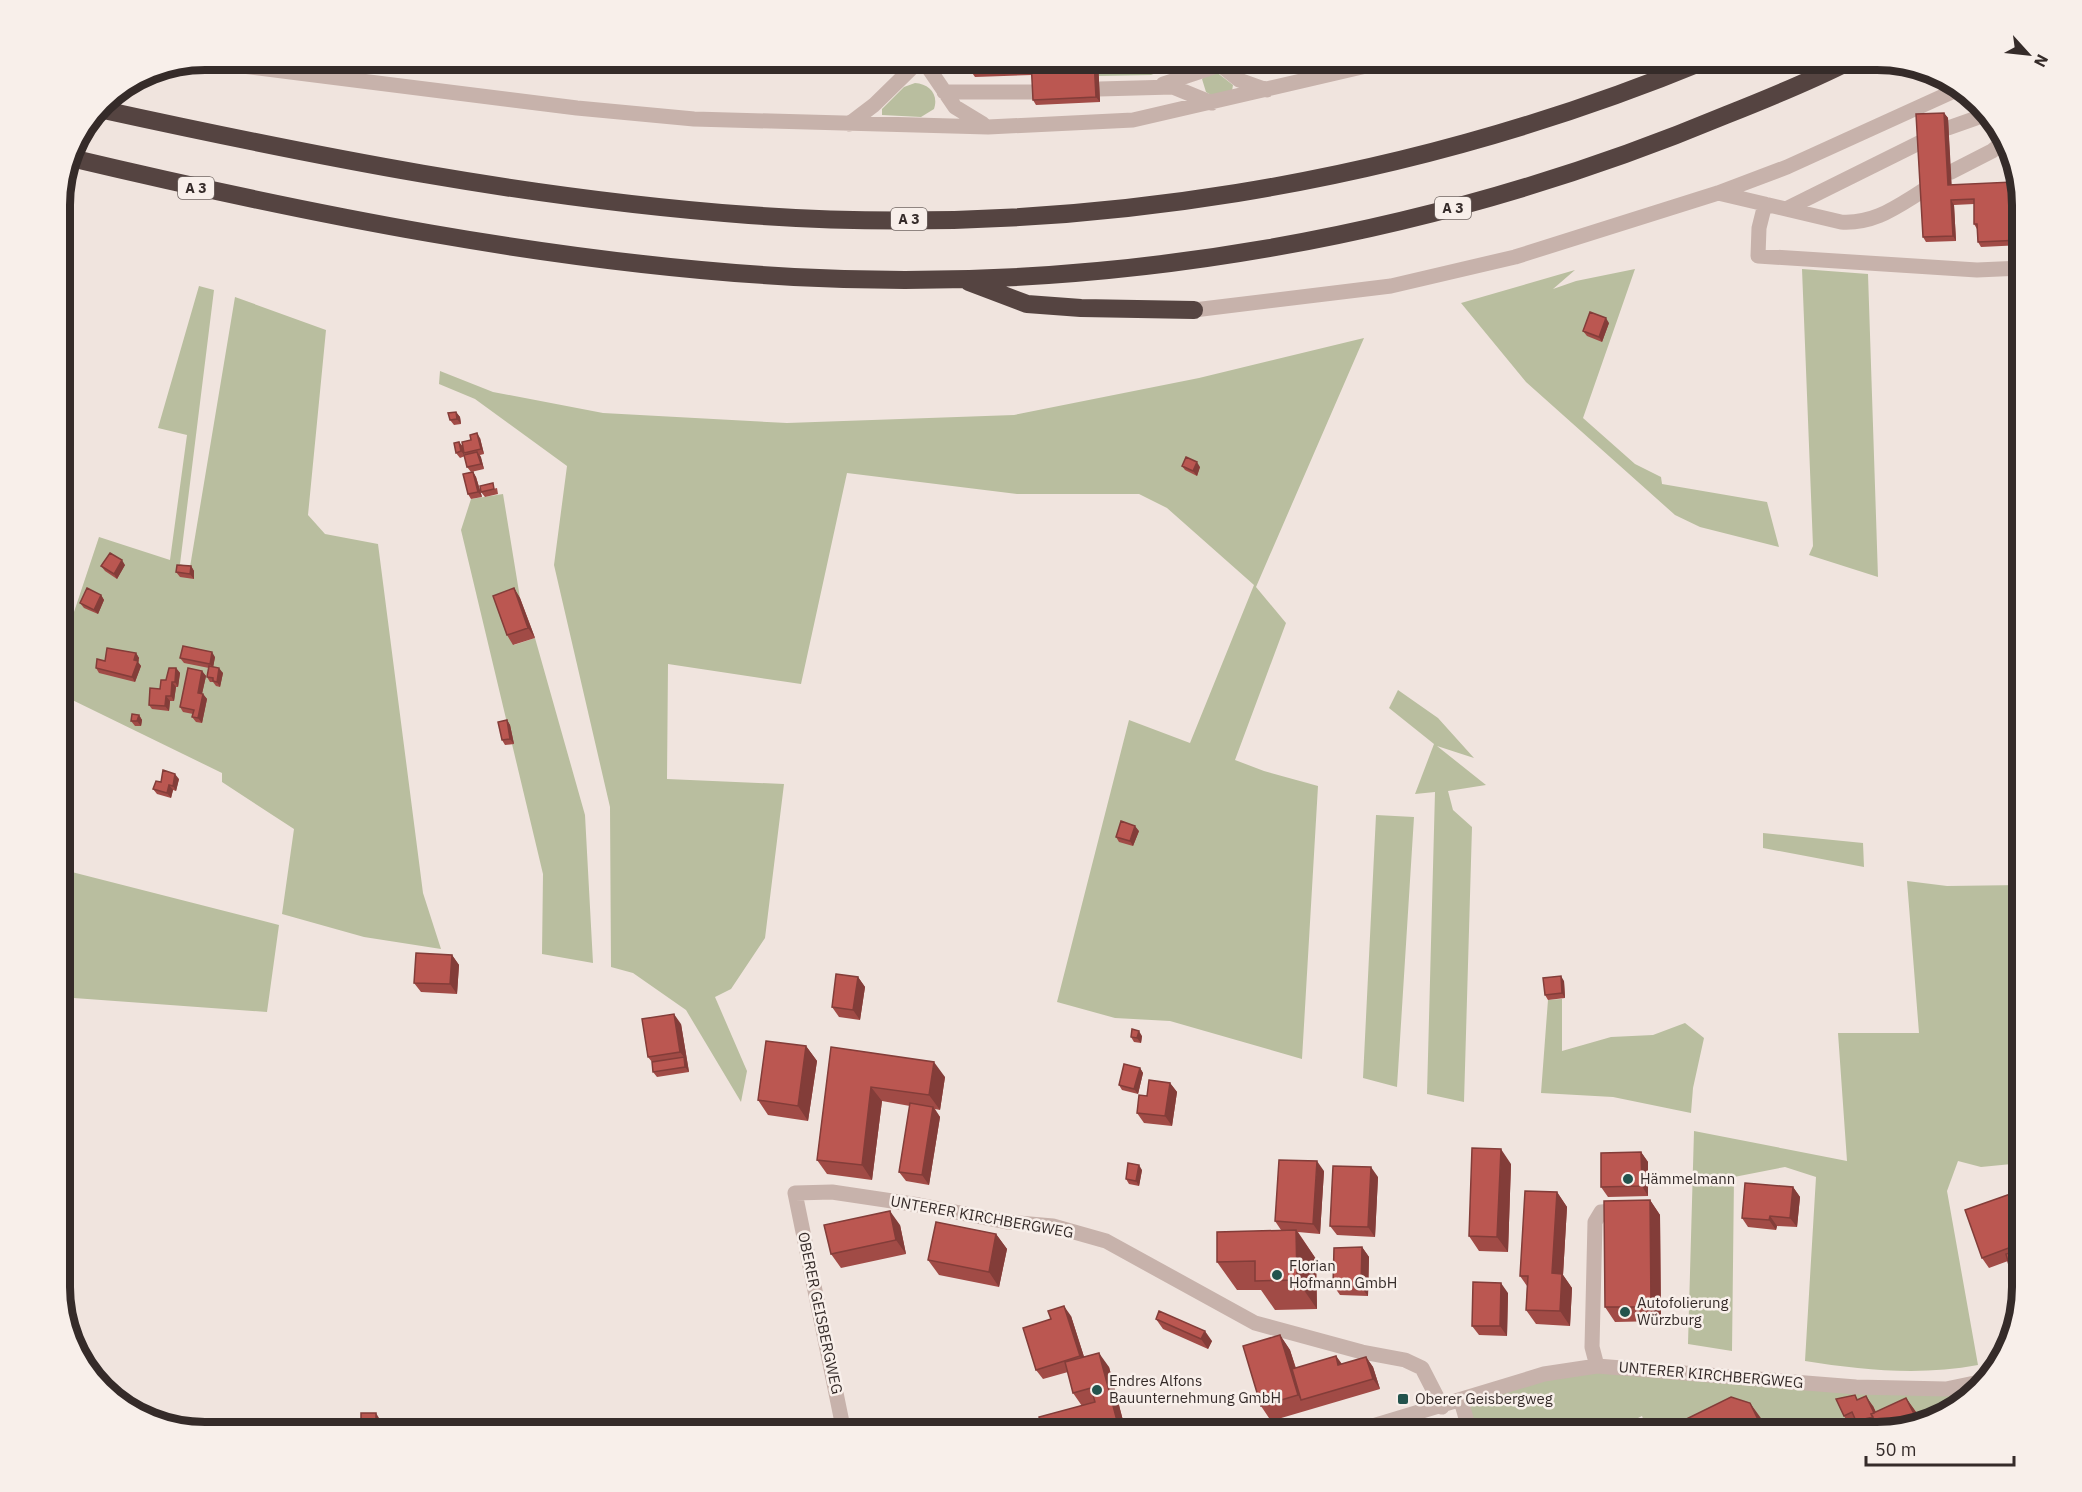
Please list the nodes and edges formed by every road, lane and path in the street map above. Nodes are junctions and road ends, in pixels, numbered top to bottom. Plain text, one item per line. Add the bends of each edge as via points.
1 (274, 70) edge
2 (911, 70) edge
3 (929, 70) edge
4 (1201, 70) edge
5 (1227, 70) edge
6 (1351, 70) edge
7 (1682, 70) edge
8 (1829, 70) edge
9 (1197, 72) joint
10 (1159, 86) junction
11 (1099, 89) dead end
12 (1269, 90) junction
13 (944, 92) junction
14 (1036, 92) edge
15 (1950, 93) edge
16 (1212, 103) junction
17 (109, 111) edge
18 (1978, 117) edge
19 (849, 124) junction
20 (988, 127) junction
21 (1948, 128) dead end
22 (1921, 142) edge
23 (1998, 146) edge
24 (79, 160) edge
25 (1950, 172) edge
26 (1924, 190) edge
27 (1718, 193) junction
28 (1765, 204) junction
29 (1786, 209) junction
30 (2012, 268) edge
31 (958, 278) junction
32 (1194, 310) joint
33 (795, 1193) joint
34 (1634, 1210) edge
35 (1597, 1365) junction
36 (1968, 1385) edge
37 (1461, 1401) junction
38 (1442, 1407) junction
39 (842, 1421) edge
40 (1392, 1421) edge
41 (1467, 1421) edge

1 - 19 street via 694,119
2 - 19 street
3 - 13 street
4 - 9 street
5 - 12 street via 1239,80
6 - 12 street
7 - 17 highway, A 3 via 1520,128 1337,174 1214,196 1043,216 975,218 752,216 533,193 388,170
8 - 31 highway, A 3 via 1673,137 1460,207 1268,248 1151,266
9 - 10 street
10 - 11 street
10 - 16 street via 1184,90
12 - 16 street
13 - 14 street
13 - 20 street via 962,112
15 - 27 street via 1787,167
16 - 20 street via 1133,120
18 - 21 street
19 - 20 street
22 - 29 street
23 - 25 street
24 - 31 highway, A 3 via 212,191 522,248 797,277
26 - 29 street via 1881,217 1858,223
27 - 28 street
27 - 32 street via 1515,257 1391,286
28 - 29 street
28 - 30 street via 1758,256 1977,270
31 - 32 highway via 1027,304
33 - 38 street, UNTERER KIRCHBERGWEG via 832,1192 919,1205 1007,1222 1053,1226 1106,1241 1255,1323 1405,1360 1422,1368
33 - 39 street, OBERER GEISBERGWEG
34 - 35 street via 1601,1212 1595,1222 1592,1347
35 - 36 street, UNTERER KIRCHBERGWEG via 1856,1387 1946,1389
35 - 37 street, UNTERER KIRCHBERGWEG via 1544,1374
37 - 38 street, UNTERER KIRCHBERGWEG
37 - 41 street
38 - 40 street, UNTERER KIRCHBERGWEG

